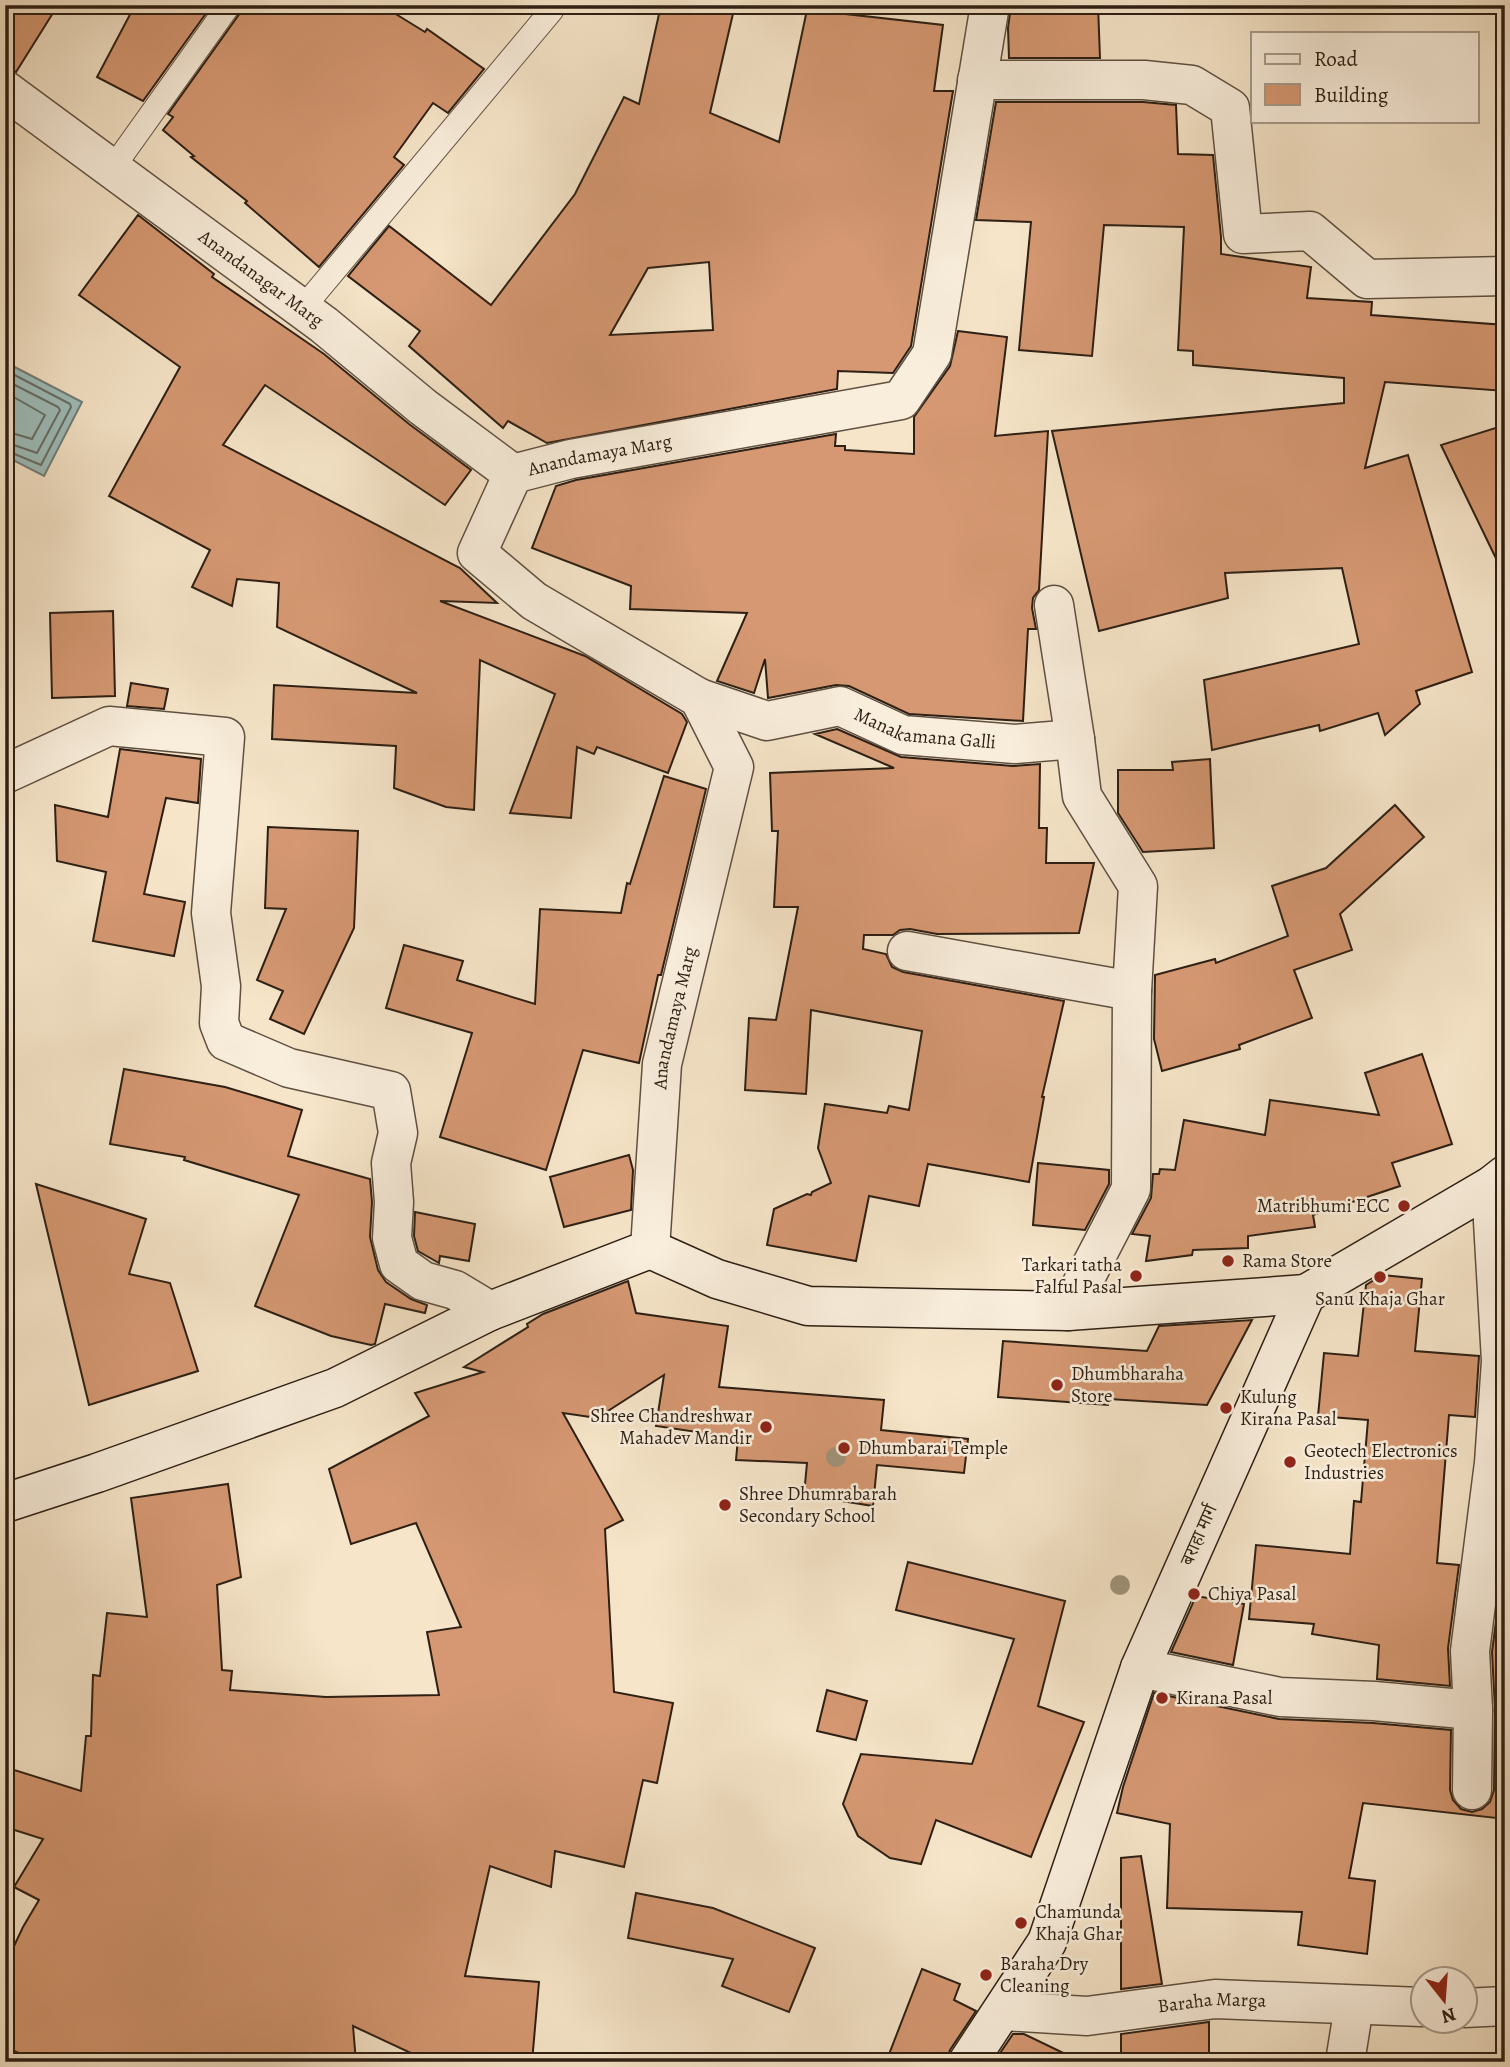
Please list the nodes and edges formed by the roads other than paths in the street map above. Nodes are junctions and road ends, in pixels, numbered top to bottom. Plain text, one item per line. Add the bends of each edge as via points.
1 (229, 5) edge
2 (990, 5) edge
3 (552, 10) dead end
4 (977, 80) junction
5 (5, 90) edge
6 (112, 169) junction
7 (1505, 276) edge
8 (302, 309) junction
9 (513, 474) junction
10 (1054, 605) dead end
11 (699, 698) junction
12 (1075, 739) junction
13 (5, 774) edge
14 (907, 951) dead end
15 (1132, 991) junction
16 (1498, 1180) edge
17 (650, 1248) junction
18 (1306, 1294) junction
19 (490, 1311) junction
20 (1068, 1311) junction
21 (5, 1503) edge
22 (1140, 1668) junction
23 (1472, 1710) junction
24 (1472, 1790) dead end
25 (1354, 2006) junction
26 (1505, 2006) edge
27 (1408, 2007) edge
28 (1478, 2007) edge
29 (1003, 2011) junction
30 (968, 2062) edge
31 (1345, 2062) edge

1 - 6 lane
2 - 4 street, Anandamaya Marg
3 - 8 lane
4 - 7 street via 1144,80 1192,85 1230,108 1243,234 1310,231 1367,279
4 - 9 street, Anandamaya Marg via 932,354 901,400 571,459
5 - 6 street, Anandanagar Marg
6 - 8 street, Anandanagar Marg
8 - 9 street, Anandanagar Marg
9 - 11 street, Anandamaya Marg via 477,553 534,601
10 - 12 street
11 - 12 street, Manakamana Galli via 767,720 841,706 903,735 1015,744
11 - 17 street, Anandamaya Marg via 734,767 662,1064
12 - 15 street via 1082,796 1138,886
13 - 19 street via 109,726 225,737 211,913 221,986 219,1023 226,1041 289,1068 391,1091 398,1133 391,1163 392,1238 399,1264 424,1281 455,1290
14 - 15 street
15 - 20 street via 1131,1189
16 - 18 street
16 - 23 street via 1501,1361 1494,1463 1470,1651
17 - 19 street
17 - 20 street via 717,1279 808,1306
18 - 20 street
18 - 22 street, बराहा मार्ग
19 - 21 street via 335,1388
22 - 23 street via 1280,1697
22 - 29 street, बराहा मार्ग via 1047,1942
23 - 24 street
25 - 27 street, Baraha Marga
25 - 29 street, Baraha Marga via 1215,1999 1087,2016
25 - 31 street
26 - 28 street
29 - 30 street, बराहा मार्ग

